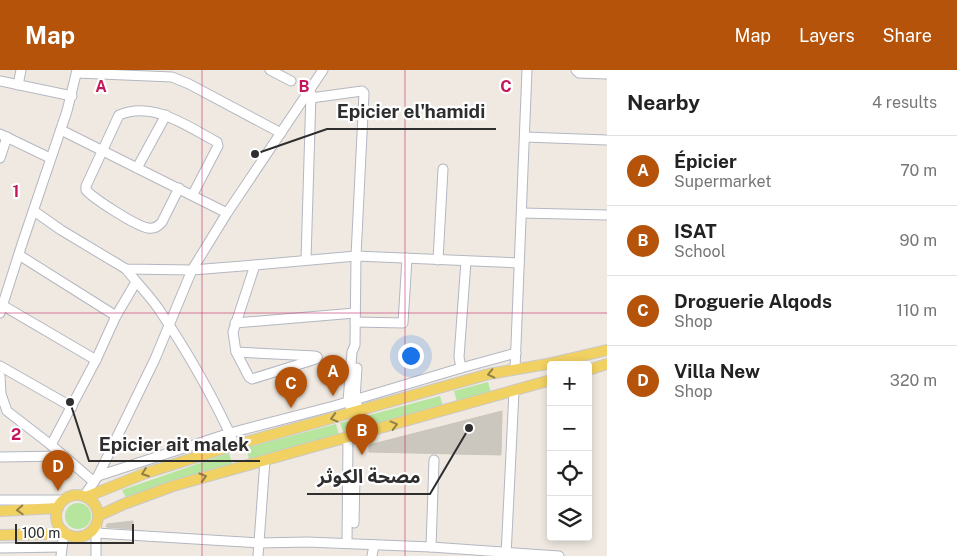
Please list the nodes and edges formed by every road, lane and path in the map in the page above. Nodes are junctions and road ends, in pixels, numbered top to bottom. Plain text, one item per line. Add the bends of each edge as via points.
1 (21, 70) edge
2 (270, 70) edge
3 (323, 70) edge
4 (527, 70) edge
5 (576, 70) edge
6 (77, 72) edge
7 (122, 72) edge
8 (172, 74) edge
9 (607, 74) edge
10 (0, 81) edge
11 (291, 81) dead end
12 (18, 85) junction
13 (310, 87) junction
14 (72, 96) junction
15 (310, 98) junction
16 (166, 115) junction
17 (61, 130) junction
18 (281, 133) junction
19 (4, 135) edge
20 (525, 137) junction
21 (607, 140) edge
22 (103, 150) junction
23 (0, 158) edge
24 (50, 158) junction
25 (137, 168) junction
26 (443, 169) dead end
27 (179, 188) junction
28 (193, 194) junction
29 (34, 211) junction
30 (227, 213) junction
31 (522, 213) junction
32 (607, 215) edge
33 (19, 255) junction
34 (356, 256) junction
35 (407, 258) junction
36 (306, 260) junction
37 (438, 260) junction
38 (466, 261) junction
39 (519, 263) junction
40 (255, 265) junction
41 (126, 269) junction
42 (192, 270) junction
43 (136, 282) junction
44 (1, 309) edge
45 (116, 316) junction
46 (355, 318) junction
47 (235, 323) junction
48 (169, 326) junction
49 (607, 350) edge
50 (236, 352) junction
51 (516, 353) junction
52 (96, 360) junction
53 (607, 364) edge
54 (0, 366) edge
55 (461, 368) junction
56 (515, 369) junction
57 (592, 369) edge
58 (0, 376) edge
59 (547, 381) edge
60 (514, 391) junction
61 (352, 400) junction
62 (72, 407) junction
63 (3, 411) edge
64 (356, 412) junction
65 (230, 433) junction
66 (348, 437) junction
67 (51, 445) junction
68 (235, 445) junction
69 (64, 456) junction
70 (0, 457) edge
71 (265, 460) junction
72 (434, 460) dead end
73 (355, 478) dead end
74 (96, 479) junction
75 (85, 497) junction
76 (0, 500) edge
77 (61, 504) junction
78 (0, 511) edge
79 (97, 524) junction
80 (65, 533) junction
81 (0, 535) edge
82 (259, 543) junction
83 (350, 543) junction
84 (374, 545) junction
85 (431, 547) junction
86 (0, 548) edge
87 (61, 551) edge
88 (506, 555) edge
89 (96, 556) edge
90 (258, 556) edge
91 (372, 556) edge
92 (560, 556) edge

1 - 12 street
2 - 11 street
3 - 13 street
4 - 20 street
5 - 9 street via 579,73
6 - 7 street
6 - 14 street
7 - 8 street
8 - 18 street
10 - 12 street
12 - 14 street
13 - 15 street
13 - 18 street
14 - 17 street
15 - 34 street via 364,92
15 - 36 street
16 - 22 street via 150,111 121,114 115,120
16 - 25 street
16 - 28 street via 218,144
17 - 22 street
17 - 24 street
18 - 30 street
19 - 23 street
19 - 24 street
20 - 21 street
20 - 31 street
22 - 25 street
22 - 27 street via 86,190 140,225 158,226
24 - 29 street
25 - 27 street
26 - 37 street
27 - 28 street
28 - 30 street
29 - 33 street
29 - 41 street
30 - 42 street
31 - 32 street
31 - 39 street
33 - 44 street
33 - 45 street
34 - 35 street
34 - 36 street
34 - 46 street
35 - 37 street
35 - 46 street via 403,323
36 - 40 street
37 - 38 street
38 - 39 street
38 - 55 street via 459,356
39 - 51 street
40 - 42 street
40 - 47 street
41 - 42 street
41 - 43 street
42 - 48 street
43 - 45 street
43 - 48 street
44 - 52 street
45 - 52 street
46 - 47 street
46 - 61 street via 358,352
47 - 50 street
48 - 65 street
48 - 74 street
49 - 56 main road
50 - 50 street via 315,356 316,359 250,379
51 - 55 street
51 - 56 street
52 - 62 street
53 - 57 main road
54 - 62 street
55 - 61 street
56 -> 64 main road
58 - 63 street
59 - 60 main road
66 -> 60 main road
60 - 88 street
61 - 64 street
61 - 65 street
62 - 67 street
63 - 67 street
64 -> 68 main road
65 - 68 street
65 - 74 street
66 - 71 main road
66 - 83 street
67 - 69 street
68 -> 75 main road via 154,470
69 - 70 street
69 - 74 street
79 -> 71 main road via 124,504 155,492
71 - 82 street
72 - 85 street
73 - 83 street
74 - 75 street
75 - 77 main road via 74,495
75 - 79 main road via 95,505
76 - 77 street
77 -> 78 main road
77 - 80 main road via 56,515
79 - 80 main road via 83,535
79 - 82 street
79 - 89 street
80 - 81 main road
80 - 87 street
82 - 83 street
82 - 90 street
83 - 84 street
84 - 85 street
84 - 91 street
85 - 88 street
86 - 87 street
88 - 92 street

